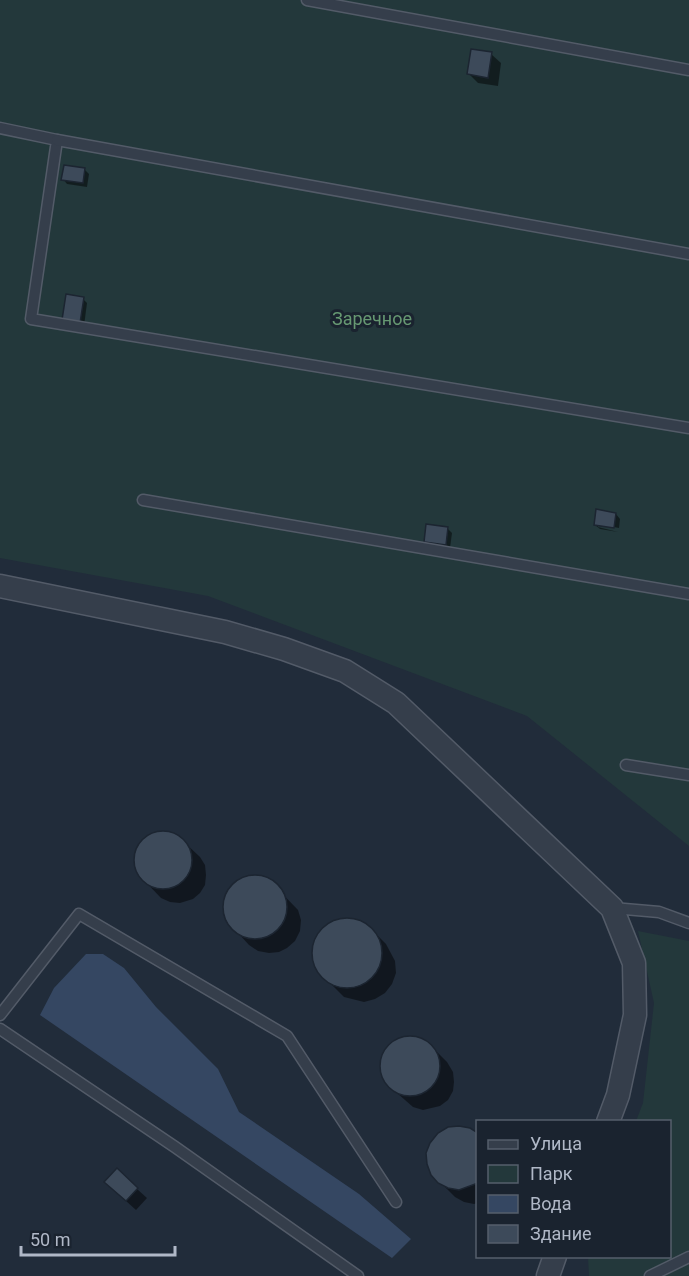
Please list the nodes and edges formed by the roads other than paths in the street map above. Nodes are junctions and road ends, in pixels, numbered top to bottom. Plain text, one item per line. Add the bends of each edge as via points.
1 (307, 0) edge
2 (689, 70) edge
3 (0, 128) edge
4 (57, 140) junction
5 (689, 254) edge
6 (689, 428) edge
7 (143, 500) dead end
8 (0, 586) edge
9 (689, 594) edge
10 (626, 765) dead end
11 (689, 775) edge
12 (612, 908) junction
13 (689, 923) edge
14 (0, 1015) edge
15 (0, 1029) edge
16 (609, 1120) edge
17 (396, 1202) dead end
18 (689, 1257) edge
19 (555, 1258) edge
20 (358, 1276) edge
21 (548, 1276) edge
22 (650, 1276) edge

1 - 2 lane
3 - 4 lane
4 - 5 lane
4 - 6 lane via 31,319
7 - 9 lane
8 - 12 street via 225,632 345,670 396,703
10 - 11 lane
12 - 13 lane via 659,912
12 - 16 street via 634,963 635,1014
14 - 17 lane via 79,914 287,1036
15 - 20 lane
18 - 22 lane
19 - 21 street

